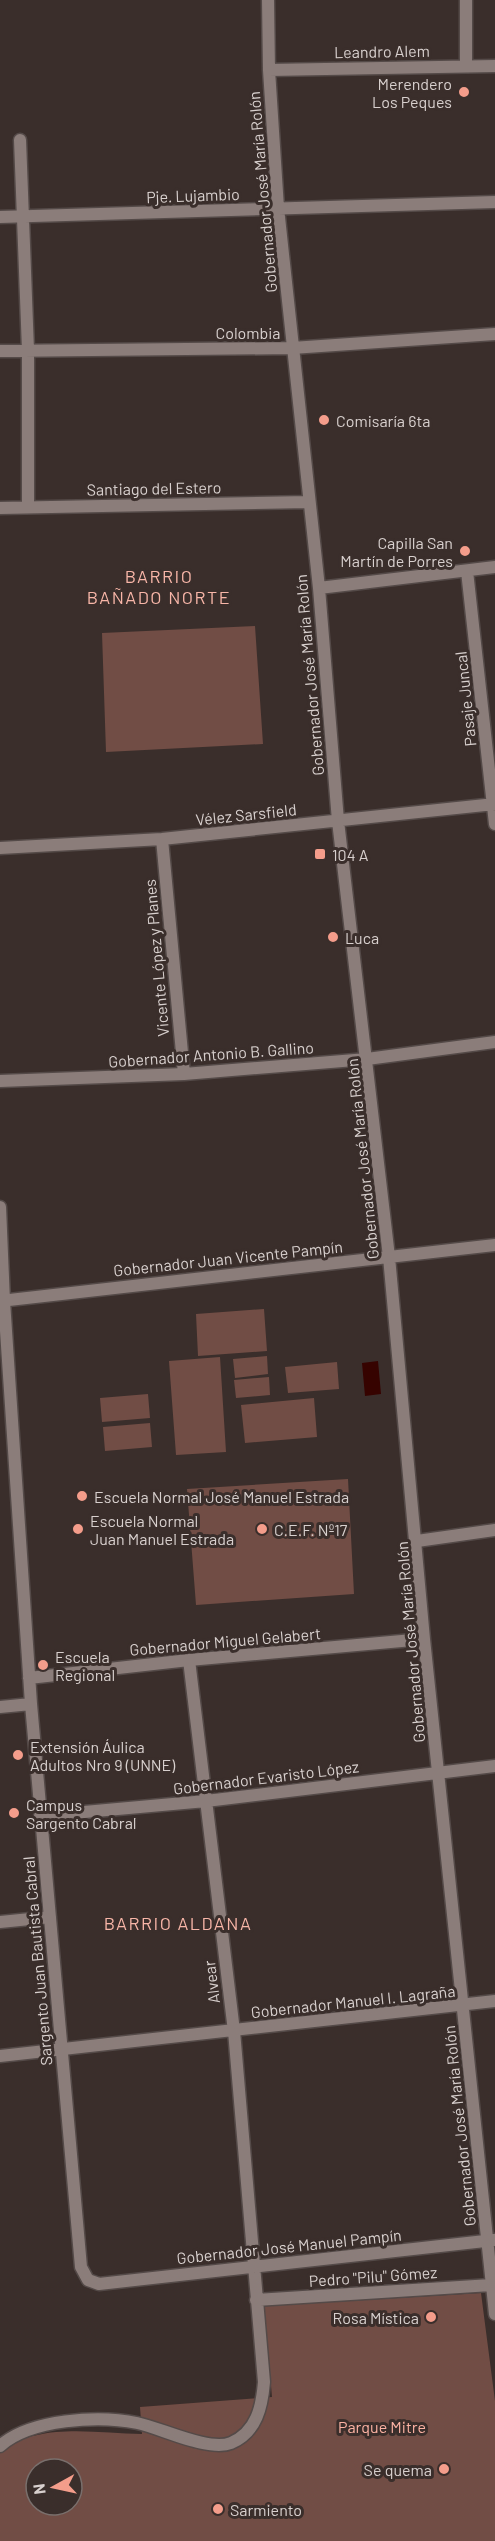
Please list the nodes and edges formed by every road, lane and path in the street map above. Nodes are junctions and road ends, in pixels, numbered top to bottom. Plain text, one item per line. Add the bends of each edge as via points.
1 (268, 0) edge
2 (466, 0) edge
3 (466, 66) junction
4 (495, 66) edge
5 (269, 70) junction
6 (20, 140) dead end
7 (495, 202) edge
8 (278, 208) junction
9 (0, 217) edge
10 (22, 217) junction
11 (495, 334) edge
12 (292, 348) junction
13 (28, 350) junction
14 (0, 351) edge
15 (308, 502) junction
16 (28, 507) junction
17 (0, 508) edge
18 (495, 567) edge
19 (467, 571) junction
20 (319, 588) junction
21 (494, 805) edge
22 (338, 821) junction
23 (495, 824) edge
24 (162, 839) junction
25 (0, 848) edge
26 (495, 1042) edge
27 (367, 1059) junction
28 (184, 1074) junction
29 (0, 1081) edge
30 (0, 1207) edge
31 (495, 1245) edge
32 (389, 1257) junction
33 (2, 1301) edge
34 (495, 1530) edge
35 (417, 1542) junction
36 (424, 1639) junction
37 (189, 1660) junction
38 (29, 1678) junction
39 (31, 1704) junction
40 (0, 1707) edge
41 (495, 1766) edge
42 (439, 1773) junction
43 (206, 1801) junction
44 (40, 1816) junction
45 (50, 1917) junction
46 (0, 1922) edge
47 (495, 2001) edge
48 (463, 2005) junction
49 (234, 2031) junction
50 (61, 2049) junction
51 (0, 2056) edge
52 (491, 2240) edge
53 (252, 2266) junction
54 (88, 2280) joint
55 (491, 2285) junction
56 (256, 2300) junction
57 (495, 2314) edge
58 (0, 2446) edge

1 - 5 street, Gobernador José María Rolón
2 - 3 street
3 - 4 street, Leandro Alem
3 - 5 street, Leandro Alem
5 - 8 street, Gobernador José María Rolón
6 - 10 street
7 - 8 street, Pje. Lujambio
8 - 10 street, Pje. Lujambio
8 - 12 street, Gobernador José María Rolón
9 - 10 street, Pje. Lujambio
10 - 13 street
11 - 12 street, Colombia
12 - 13 street, Colombia
12 - 15 street, Gobernador José María Rolón
13 - 14 street, Colombia
13 - 16 street
15 - 16 street, Santiago del Estero
15 - 20 street, Gobernador José María Rolón
16 - 17 street, Santiago del Estero
18 - 19 street
19 - 20 street
19 - 21 street, Pasaje Juncal
20 - 22 street, Gobernador José María Rolón
21 - 22 street, Vélez Sarsfield
21 - 23 street, Pasaje Juncal
22 - 24 street, Vélez Sarsfield
22 - 27 street, Gobernador José María Rolón
24 - 25 street, Vélez Sarsfield
24 - 28 street, Vicente López y Planes
26 - 27 street, Gobernador Antonio B. Gallino
27 - 28 street, Gobernador Antonio B. Gallino
27 - 32 street, Gobernador José María Rolón
28 - 29 street, Gobernador Antonio B. Gallino
30 - 33 street, Sargento Juan Bautista Cabral
31 - 32 street, Gobernador Juan Vicente Pampín
32 - 33 street, Gobernador Juan Vicente Pampín
32 - 35 street, Gobernador José María Rolón
33 - 38 street, Sargento Juan Bautista Cabral
34 - 35 street
35 - 36 street, Gobernador José María Rolón
36 - 37 street, Gobernador Miguel Gelabert
36 - 42 street, Gobernador José María Rolón
37 - 38 street, Gobernador Miguel Gelabert
37 - 43 street, Alvear
38 - 39 street, Sargento Juan Bautista Cabral
39 - 40 street
39 - 44 street, Sargento Juan Bautista Cabral
41 - 42 street, Gobernador Evaristo López
42 - 43 street, Gobernador Evaristo López
42 - 48 street, Gobernador José María Rolón
43 - 44 street, Gobernador Evaristo López
43 - 49 street, Alvear
44 - 45 street, Sargento Juan Bautista Cabral
45 - 46 street
45 - 50 street, Sargento Juan Bautista Cabral
47 - 48 street, Gobernador Manuel I. Lagraña
48 - 49 street, Gobernador Manuel I. Lagraña
48 - 52 street, Gobernador José María Rolón
49 - 50 street, Gobernador Manuel I. Lagraña
49 - 53 street, Alvear
50 - 51 street, Gobernador Manuel I. Lagraña
50 - 54 street, Sargento Juan Bautista Cabral via 81,2267
52 - 53 street, Gobernador José Manuel Pampín
52 - 55 street, Gobernador José María Rolón
53 - 54 street, Gobernador José Manuel Pampín via 99,2283
53 - 56 street, Alvear
55 - 56 street, Pedro "Pilu" Gómez
55 - 57 street, Gobernador José María Rolón
56 - 58 street, Alvear via 264,2382 262,2406 244,2434 230,2444 215,2445 137,2423 106,2419 24,2430

